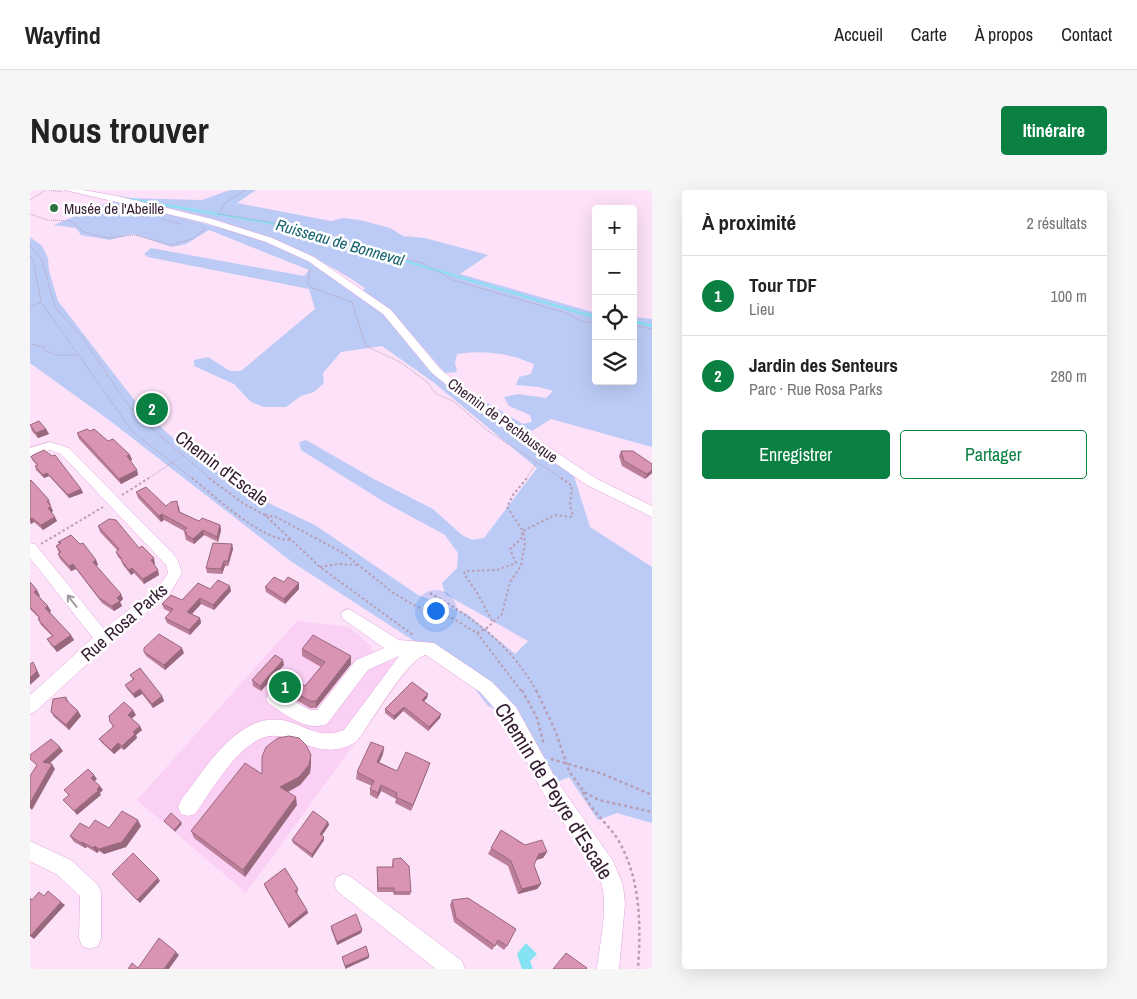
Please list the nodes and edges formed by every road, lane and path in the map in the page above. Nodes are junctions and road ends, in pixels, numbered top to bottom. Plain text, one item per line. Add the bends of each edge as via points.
1 (48, 190) edge
2 (246, 190) edge
3 (65, 192) edge
4 (100, 195) junction
5 (30, 200) edge
6 (93, 200) dead end
7 (30, 214) edge
8 (218, 214) junction
9 (208, 224) junction
10 (30, 246) edge
11 (30, 256) edge
12 (309, 268) dead end
13 (41, 302) junction
14 (30, 308) edge
15 (592, 322) edge
16 (637, 326) edge
17 (652, 329) edge
18 (30, 344) edge
19 (79, 355) junction
20 (30, 452) edge
21 (183, 456) junction
22 (537, 462) junction
23 (174, 464) junction
24 (115, 500) junction
25 (652, 512) edge
26 (265, 515) junction
27 (523, 531) junction
28 (290, 540) junction
29 (31, 549) edge
30 (358, 565) junction
31 (320, 567) junction
32 (430, 593) dead end
33 (349, 615) dead end
34 (492, 622) junction
35 (487, 628) junction
36 (103, 639) junction
37 (414, 649) junction
38 (275, 699) dead end
39 (30, 706) edge
40 (533, 756) junction
41 (565, 762) junction
42 (652, 795) edge
43 (188, 807) dead end
44 (652, 812) edge
45 (30, 851) edge
46 (344, 884) dead end
47 (90, 938) dead end
48 (454, 969) edge
49 (608, 969) edge

1 - 3 path
1 - 5 path
2 - 8 path via 225,202
3 - 4 street, Chemin de Pechbusque
4 - 6 street
4 - 9 street, Chemin de Pechbusque
7 - 9 path via 47,220 71,221 84,232 107,238 135,235 170,245 192,239
8 - 9 path
8 - 15 path via 280,224 369,251 423,263 453,280
9 - 25 street, Chemin de Pechbusque via 268,240 318,263 387,312 436,371 479,406 592,482
10 - 21 path, Chemin d'Escale via 42,260 46,284 60,313 82,338 128,404
11 - 13 path via 34,259
12 - 22 path via 312,272 308,284 312,288 352,302 366,346 400,362 427,382 436,394 453,402 488,431
13 - 14 path
13 - 19 path
16 - 17 path
18 - 19 path via 44,347 49,354
19 - 23 path via 133,432
20 - 24 street, Rue Rosa Parks via 46,446 63,449
21 - 23 path
21 - 26 path, Chemin d'Escale via 244,504
22 - 27 path via 507,507
22 - 27 path via 572,486 570,505 573,515 554,515
23 - 24 path
23 - 28 path via 258,529
24 - 29 path
24 - 36 street, Rue Rosa Parks via 172,562 176,572 165,589
26 - 28 path, Chemin d'Escale
26 - 30 path via 276,517 345,554
27 - 34 path via 525,543 521,566 510,582 502,614
27 - 34 path via 521,539 510,549 516,563 490,572 464,574
28 - 31 path, Chemin d'Escale
36 -> 29 street
30 - 31 path
30 - 35 path via 426,611 452,618 477,633
31 - 37 path, Chemin d'Escale via 371,603
32 - 35 path via 464,610
33 - 37 street, Chemin de Peyre d'Escale
34 - 35 path
35 - 41 path via 512,653 540,697
36 - 39 street, Rue Rosa Parks
37 - 38 street via 362,665 321,718 308,718
37 - 40 street, Chemin de Peyre d'Escale via 486,687 523,734
37 - 43 street via 350,736 327,744 315,742 287,728 273,726 262,729 249,735 236,748
40 - 41 path
40 - 49 street, Chemin de Peyre d'Escale via 550,787 606,868 613,885
41 - 42 path
41 - 44 path via 583,792 600,802 626,804
45 - 47 street via 65,866 92,892
46 - 48 street

